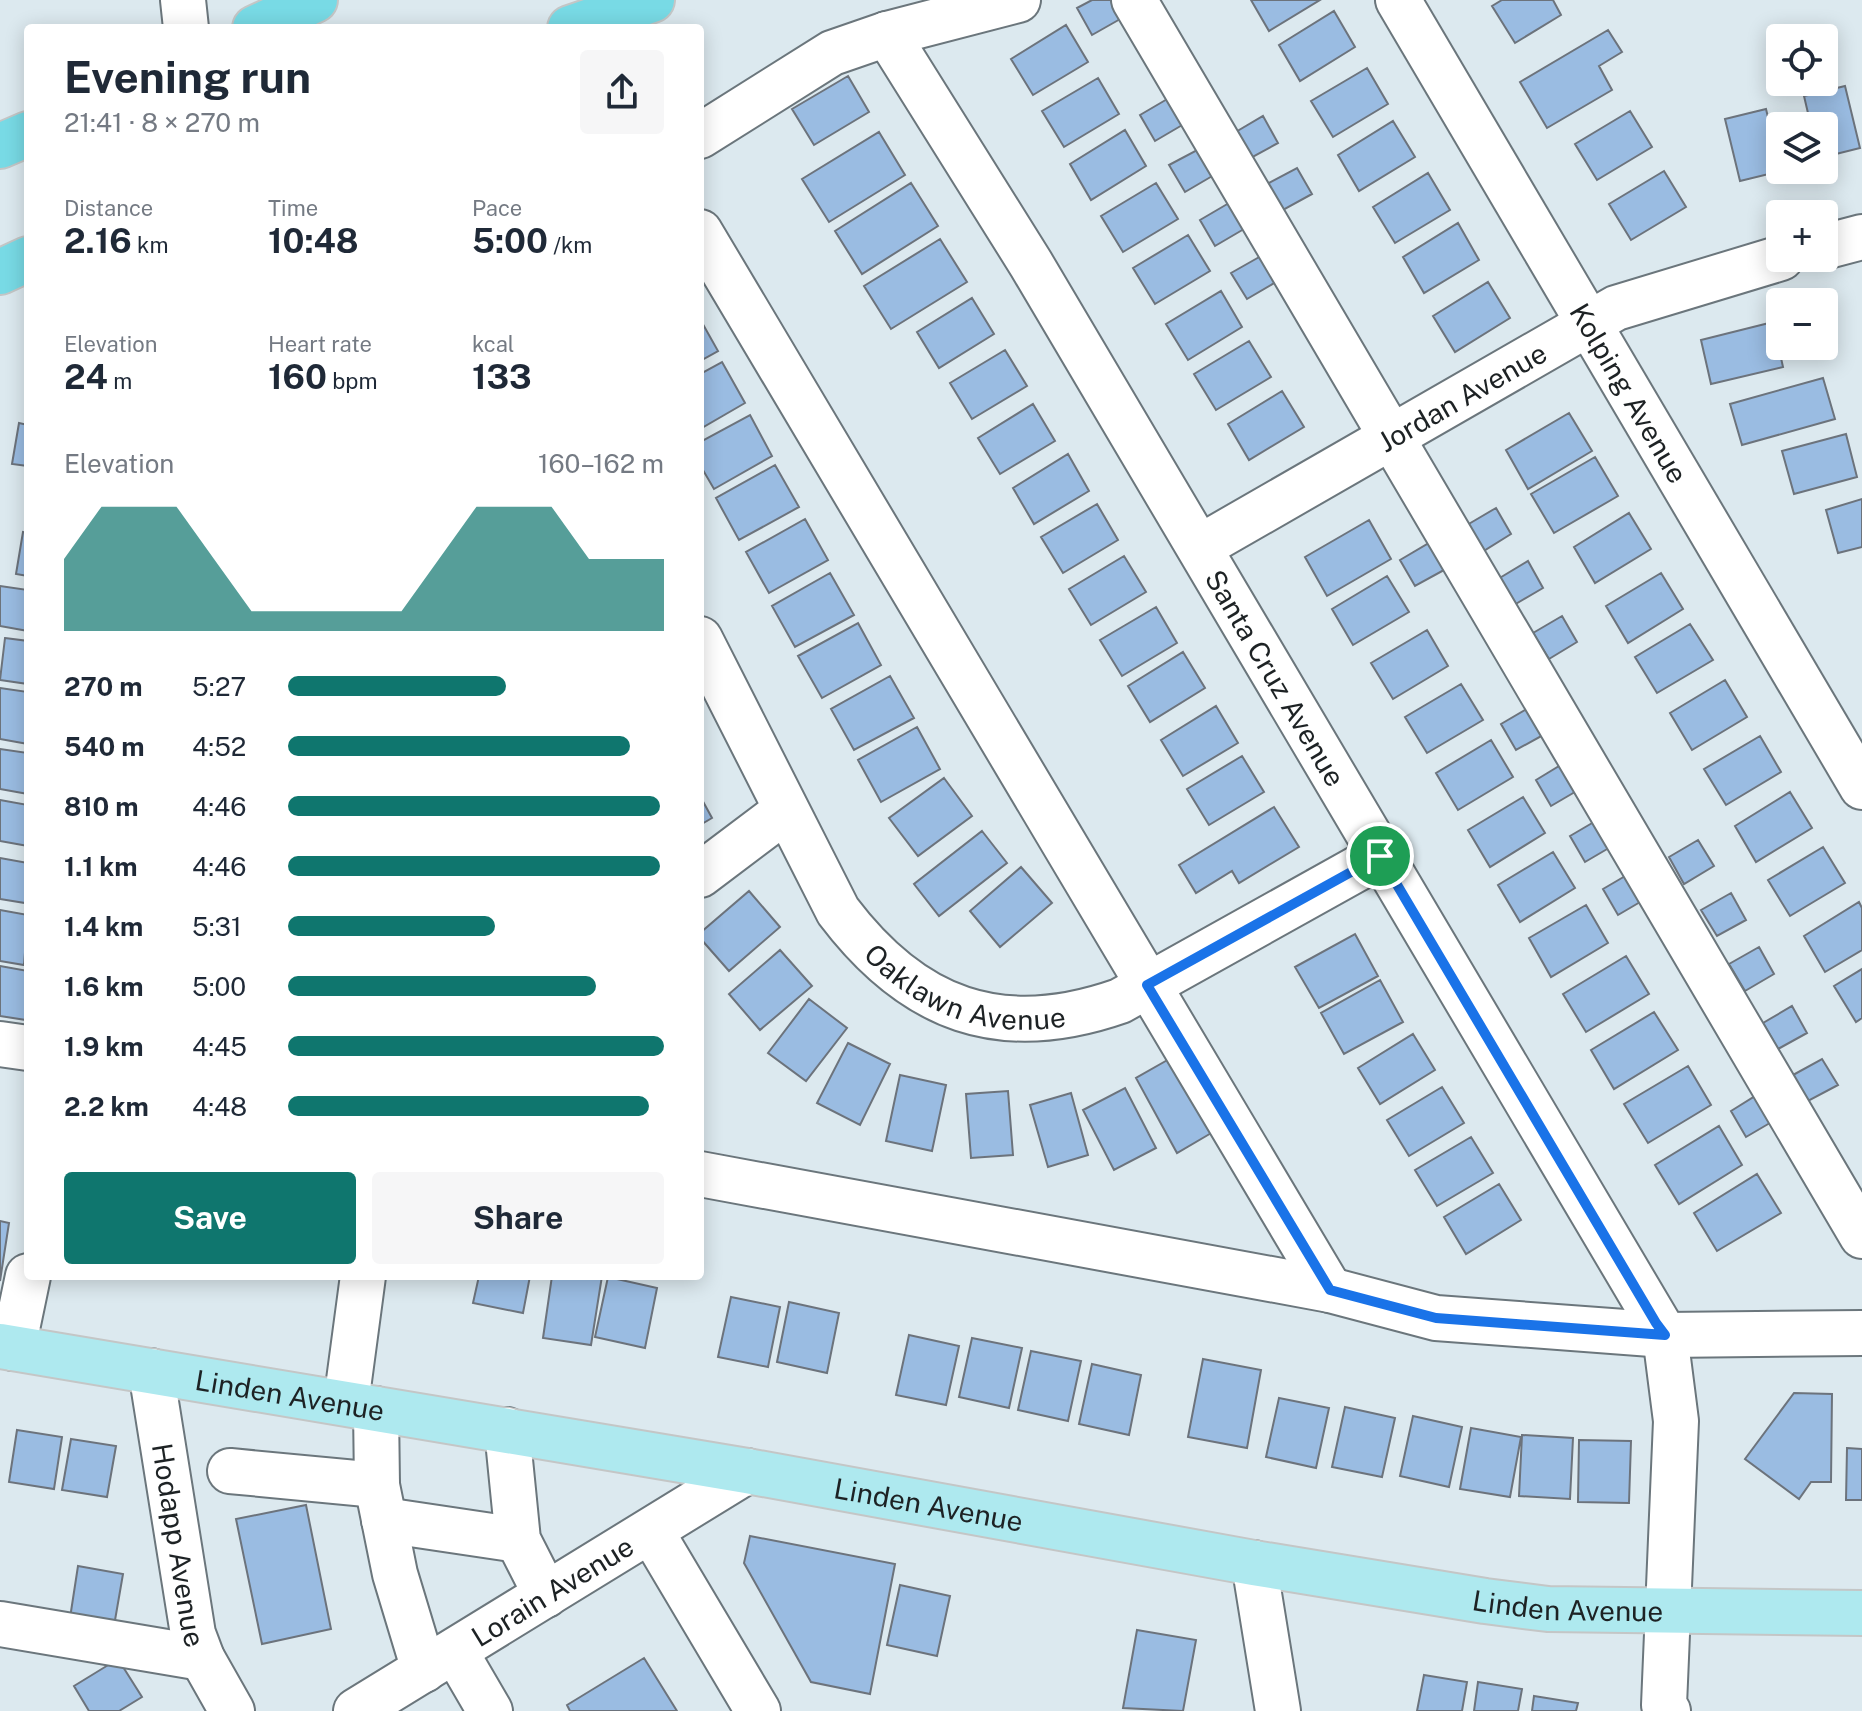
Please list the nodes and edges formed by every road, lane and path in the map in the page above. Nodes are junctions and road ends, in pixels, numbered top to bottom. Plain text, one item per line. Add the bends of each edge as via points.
1 (183, 0) edge
2 (315, 0) edge
3 (652, 0) edge
4 (1018, 0) edge
5 (1134, 0) edge
6 (1398, 0) edge
7 (186, 24) edge
8 (264, 24) edge
9 (582, 24) edge
10 (887, 34) junction
11 (704, 133) edge
12 (24, 136) edge
13 (0, 146) edge
14 (1862, 237) edge
15 (704, 239) edge
16 (1838, 243) edge
17 (24, 261) edge
18 (1766, 263) edge
19 (0, 272) edge
20 (1588, 325) junction
21 (1392, 437) junction
22 (1200, 547) junction
23 (704, 647) edge
24 (1862, 787) edge
25 (785, 811) junction
26 (1380, 856) junction
27 (704, 872) edge
28 (1147, 985) junction
29 (0, 1044) edge
30 (24, 1047) edge
31 (704, 1175) edge
32 (1862, 1236) edge
33 (27, 1280) edge
34 (363, 1280) edge
35 (1330, 1290) junction
36 (1862, 1333) edge
37 (1665, 1335) junction
38 (6, 1347) edge
39 (151, 1371) junction
40 (361, 1406) junction
41 (507, 1430) junction
42 (230, 1471) dead end
43 (747, 1471) junction
44 (380, 1503) junction
45 (651, 1531) junction
46 (518, 1540) junction
47 (1254, 1563) junction
48 (546, 1595) junction
49 (1669, 1611) junction
50 (1862, 1613) edge
51 (0, 1624) edge
52 (202, 1658) junction
53 (439, 1660) junction
54 (232, 1711) edge
55 (356, 1711) edge
56 (490, 1711) edge
57 (758, 1711) edge
58 (1278, 1711) edge
59 (1668, 1711) edge

1 - 7 street
2 - 8 highway
3 - 9 highway
4 - 10 street
5 - 21 street
6 - 20 street, Kolping Avenue
10 - 11 street via 832,53
10 - 22 street, Santa Cruz Avenue
12 - 13 highway
14 - 16 street
15 - 28 street
17 - 19 highway
18 - 20 street, Jordan Avenue via 1616,308
20 - 21 street, Jordan Avenue
20 - 24 street, Kolping Avenue
21 - 22 street, Jordan Avenue
21 - 32 street
22 - 26 street, Santa Cruz Avenue
23 - 25 street, Oaklawn Avenue
25 - 27 street
25 - 28 street, Oaklawn Avenue via 838,911 863,944 930,996 984,1016 1040,1021 1120,1001
26 - 28 street, Oaklawn Avenue
26 - 37 street, Santa Cruz Avenue
28 - 35 street
29 - 30 street
31 - 35 street
33 - 38 street
34 - 40 street
35 - 37 street via 1436,1318
36 - 37 street
37 - 49 street, Santa Cruz Avenue via 1676,1421
38 - 39 main road, Linden Avenue
39 - 40 main road, Linden Avenue
39 - 52 street, Hodapp Avenue via 193,1634
40 - 41 main road, Linden Avenue
40 - 44 street
41 - 43 main road, Linden Avenue
41 - 46 street
42 - 44 street
43 - 45 street, Lorain Avenue
43 - 47 main road, Linden Avenue
44 - 46 street
44 - 53 street via 395,1574
45 - 48 street, Lorain Avenue
45 - 57 street
46 - 48 street
47 - 49 main road, Linden Avenue via 1548,1609
47 - 58 street
48 - 53 street, Lorain Avenue
49 - 50 main road, Linden Avenue
49 - 59 street, Santa Cruz Avenue via 1664,1705
51 - 52 street
52 - 54 street, Hodapp Avenue
53 - 55 street, Lorain Avenue
53 - 56 street

